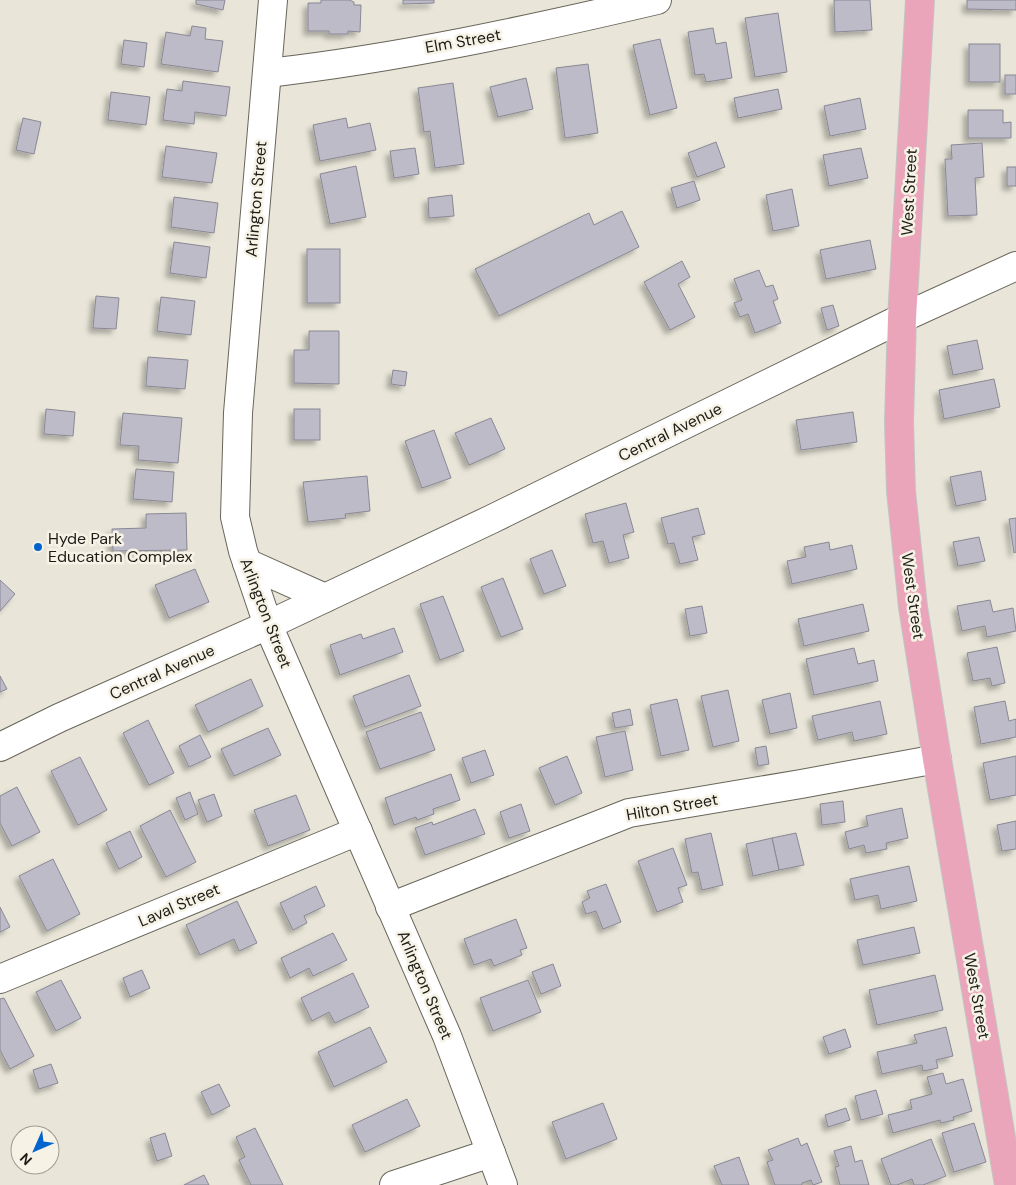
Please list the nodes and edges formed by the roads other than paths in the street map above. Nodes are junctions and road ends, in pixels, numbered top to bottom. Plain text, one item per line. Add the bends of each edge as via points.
1 (273, 0) edge
2 (657, 0) edge
3 (920, 0) edge
4 (268, 73) junction
5 (1016, 266) edge
6 (902, 318) junction
7 (247, 563) junction
8 (325, 598) junction
9 (268, 625) junction
10 (0, 747) edge
11 (937, 759) junction
12 (358, 831) junction
13 (390, 907) junction
14 (0, 979) edge
15 (491, 1153) junction
16 (394, 1185) edge
17 (503, 1185) edge
18 (1009, 1185) edge

1 - 4 street, Arlington Street
2 - 4 street, Elm Street via 541,27 327,66
3 - 6 main road, West Street
4 - 7 street, Arlington Street via 238,413 235,517
5 - 6 street, Central Avenue
6 - 8 street, Central Avenue
6 - 11 main road, West Street via 901,491 913,607
7 - 8 street
7 - 9 street, Arlington Street
8 - 9 street, Central Avenue
9 - 10 street, Central Avenue
9 - 12 street, Arlington Street
11 - 13 street, Hilton Street via 629,813
11 - 18 main road, West Street
12 - 13 street, Arlington Street
12 - 14 street, Laval Street
13 - 15 street, Arlington Street via 447,1036
15 - 16 street
15 - 17 street, Arlington Street

